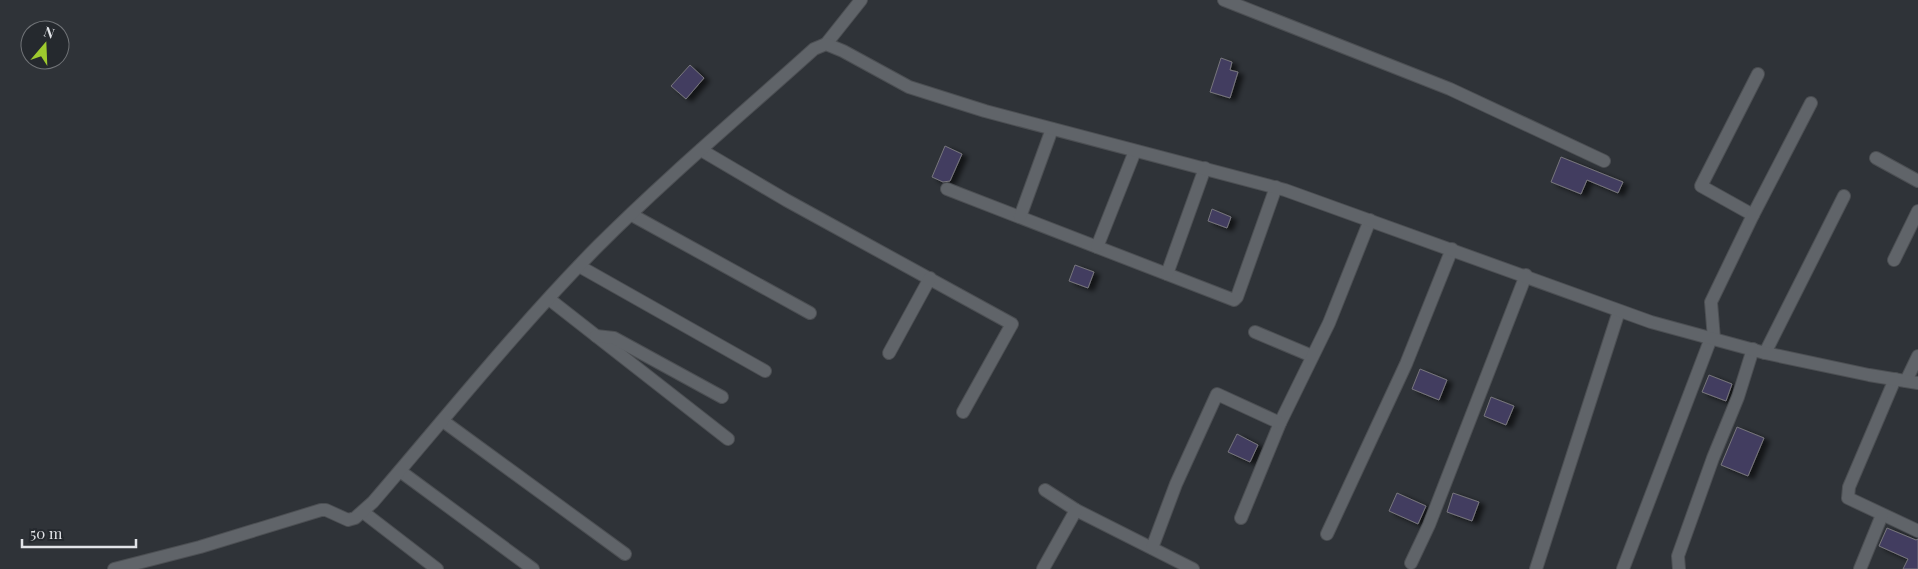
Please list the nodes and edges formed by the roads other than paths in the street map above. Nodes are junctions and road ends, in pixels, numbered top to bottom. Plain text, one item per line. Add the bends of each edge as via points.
1 (861, 0) edge
2 (1224, 0) edge
3 (826, 44) junction
4 (1758, 74) dead end
5 (1811, 103) dead end
6 (1052, 129) junction
7 (701, 150) junction
8 (1135, 151) junction
9 (1876, 158) dead end
10 (1604, 161) dead end
11 (1205, 168) junction
12 (1918, 181) edge
13 (1276, 187) junction
14 (947, 189) dead end
15 (1844, 196) dead end
16 (1918, 211) edge
17 (632, 215) junction
18 (1753, 215) junction
19 (1020, 217) junction
20 (1370, 220) junction
21 (1914, 228) edge
22 (1097, 247) junction
23 (1452, 249) junction
24 (1894, 260) dead end
25 (579, 266) junction
26 (1167, 274) junction
27 (1526, 275) junction
28 (930, 278) junction
29 (549, 299) junction
30 (1619, 311) junction
31 (810, 313) dead end
32 (1255, 332) dead end
33 (596, 336) junction
34 (1712, 339) junction
35 (1759, 351) junction
36 (889, 354) dead end
37 (1312, 356) junction
38 (1918, 356) edge
39 (765, 371) dead end
40 (1906, 381) edge
41 (722, 397) dead end
42 (963, 412) dead end
43 (444, 421) junction
44 (1280, 423) junction
45 (728, 439) dead end
46 (400, 471) junction
47 (1045, 490) dead end
48 (1076, 510) junction
49 (363, 512) junction
50 (1882, 515) junction
51 (1241, 518) dead end
52 (1918, 531) edge
53 (1327, 534) dead end
54 (1152, 548) junction
55 (625, 554) dead end
56 (1411, 563) dead end
57 (114, 569) edge
58 (437, 569) edge
59 (533, 569) edge
60 (1043, 569) edge
61 (1193, 569) edge
62 (1536, 569) edge
63 (1623, 569) edge
64 (1679, 569) edge
65 (1860, 569) edge

1 - 3 street
2 - 10 street via 1450,89
3 - 6 street via 909,87
3 - 7 street via 814,49
4 - 18 street via 1701,186
5 - 18 street
6 - 8 street
6 - 19 street
7 - 17 street
7 - 28 street
8 - 11 street
8 - 22 street
9 - 12 street
11 - 13 street
11 - 26 street
13 - 20 street
13 - 26 street via 1236,299
14 - 19 street
15 - 35 street
16 - 21 street
17 - 25 street
17 - 31 street
18 - 34 street via 1711,302
19 - 22 street
20 - 23 street
20 - 37 street via 1329,323
21 - 24 street
22 - 26 street
23 - 27 street
23 - 53 street via 1406,364
25 - 29 street
25 - 39 street
27 - 30 street
27 - 56 street via 1429,525
28 - 36 street
28 - 42 street via 1012,324
29 - 33 street
29 - 43 street
30 - 34 street
30 - 62 street
32 - 37 street
33 - 41 street via 614,338
33 - 45 street
34 - 35 street
34 - 63 street
35 - 40 street
35 - 64 street via 1713,458 1678,556
37 - 44 street
38 - 40 street
40 - 50 street via 1849,487 1848,498
43 - 46 street
43 - 55 street
44 - 51 street
44 - 54 street via 1216,394
46 - 49 street
46 - 59 street
47 - 48 street
48 - 54 street
48 - 60 street
49 - 57 street via 348,520 321,510
49 - 58 street
50 - 52 street
50 - 65 street
54 - 61 street

